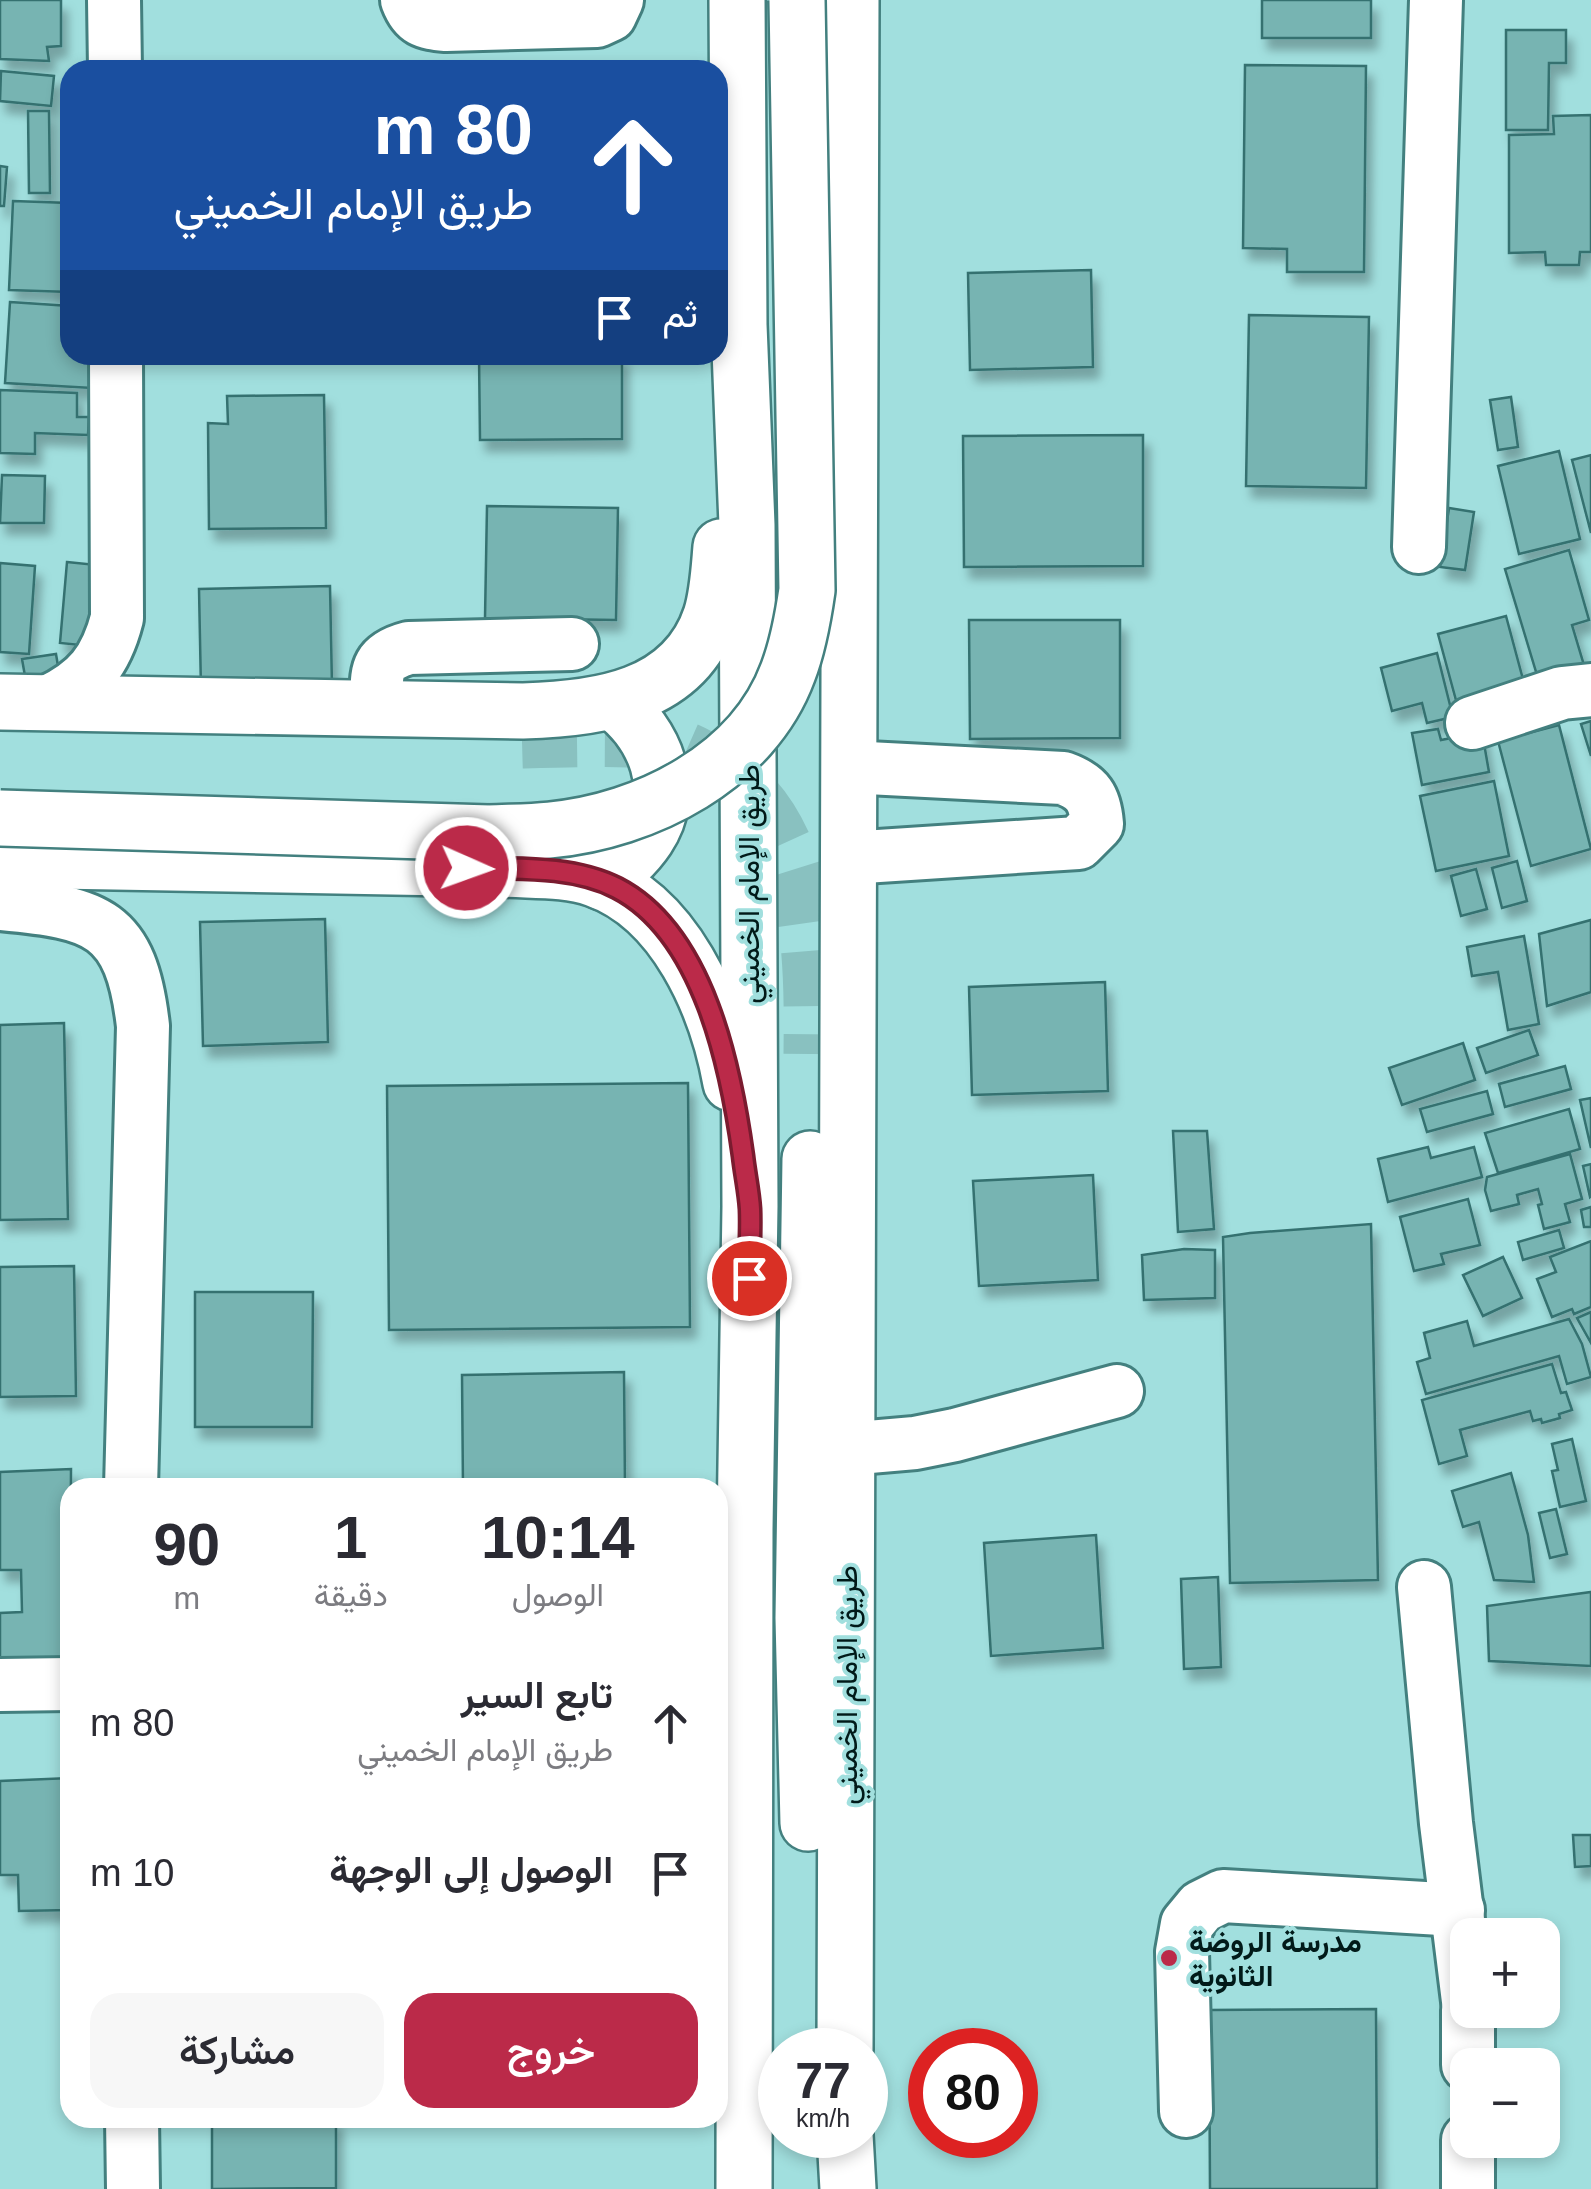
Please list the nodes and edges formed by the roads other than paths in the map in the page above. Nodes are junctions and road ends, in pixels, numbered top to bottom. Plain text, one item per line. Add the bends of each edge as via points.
1 (114, 0) edge
2 (142, 0) edge
3 (406, 0) edge
4 (616, 0) edge
5 (737, 0) edge
6 (798, 0) edge
7 (851, 0) edge
8 (1436, 0) edge
9 (114, 60) edge
10 (142, 60) edge
11 (732, 296) edge
12 (117, 365) edge
13 (142, 365) edge
14 (130, 516) junction
15 (1418, 547) dead end
16 (572, 644) dead end
17 (1591, 690) edge
18 (24, 702) edge
19 (614, 702) junction
20 (376, 708) junction
21 (1472, 723) dead end
22 (0, 739) edge
23 (522, 741) tunnel mouth
24 (848, 767) junction
25 (0, 818) edge
26 (848, 858) junction
27 (0, 860) edge
28 (90, 861) junction
29 (603, 882) junction
30 (0, 884) edge
31 (0, 904) edge
32 (811, 1054) tunnel mouth
33 (750, 1206) junction
34 (1117, 1392) dead end
35 (846, 1449) junction
36 (131, 1478) edge
37 (1424, 1587) dead end
38 (60, 1684) edge
39 (0, 1686) edge
40 (1458, 1910) junction
41 (1459, 1918) edge
42 (825, 2028) edge
43 (845, 2028) edge
44 (1186, 2111) dead end
45 (132, 2128) edge
46 (846, 2158) edge
47 (1468, 2158) edge
48 (132, 2189) edge
49 (744, 2189) edge
50 (848, 2189) edge
51 (1468, 2189) edge

1 - 9 street
2 - 10 street
3 - 4 street via 424,22 446,25 597,21 610,15
5 - 11 highway, طريق الإمام الخميني
6 - 25 highway, bridge via 807,590 788,675 745,741 670,797 553,830
7 - 24 highway, طريق الإمام الخميني
8 - 15 street
11 - 19 highway via 718,580 709,621 672,672
11 - 33 highway, طريق الإمام الخميني via 747,525
12 - 14 street
13 - 14 street
14 - 18 street via 117,618 101,660 68,692
16 - 20 street via 392,652 378,667
17 - 21 street
18 - 20 highway
19 - 20 highway via 554,710
19 - 29 highway via 650,742 661,796 648,836
22 - 23 highway
24 - 26 highway, طريق الإمام الخميني
24 - 26 street via 1063,778 1079,784 1095,803 1096,824 1078,843
26 - 35 highway, طريق الإمام الخميني
27 - 28 highway
28 - 29 highway via 503,869
28 - 30 highway
29 - 33 highway via 648,910 704,994 728,1068
31 - 36 street via 91,920 126,954 140,1000
32 - 42 highway via 803,1618 814,1959
33 - 49 highway, طريق الإمام الخميني
34 - 35 street via 955,1436
35 - 43 highway, طريق الإمام الخميني
37 - 40 street
38 - 39 street
40 - 41 street
40 - 44 street via 1223,1896 1202,1907 1187,1924 1182,1952
45 - 48 street
46 - 50 highway
47 - 51 street

